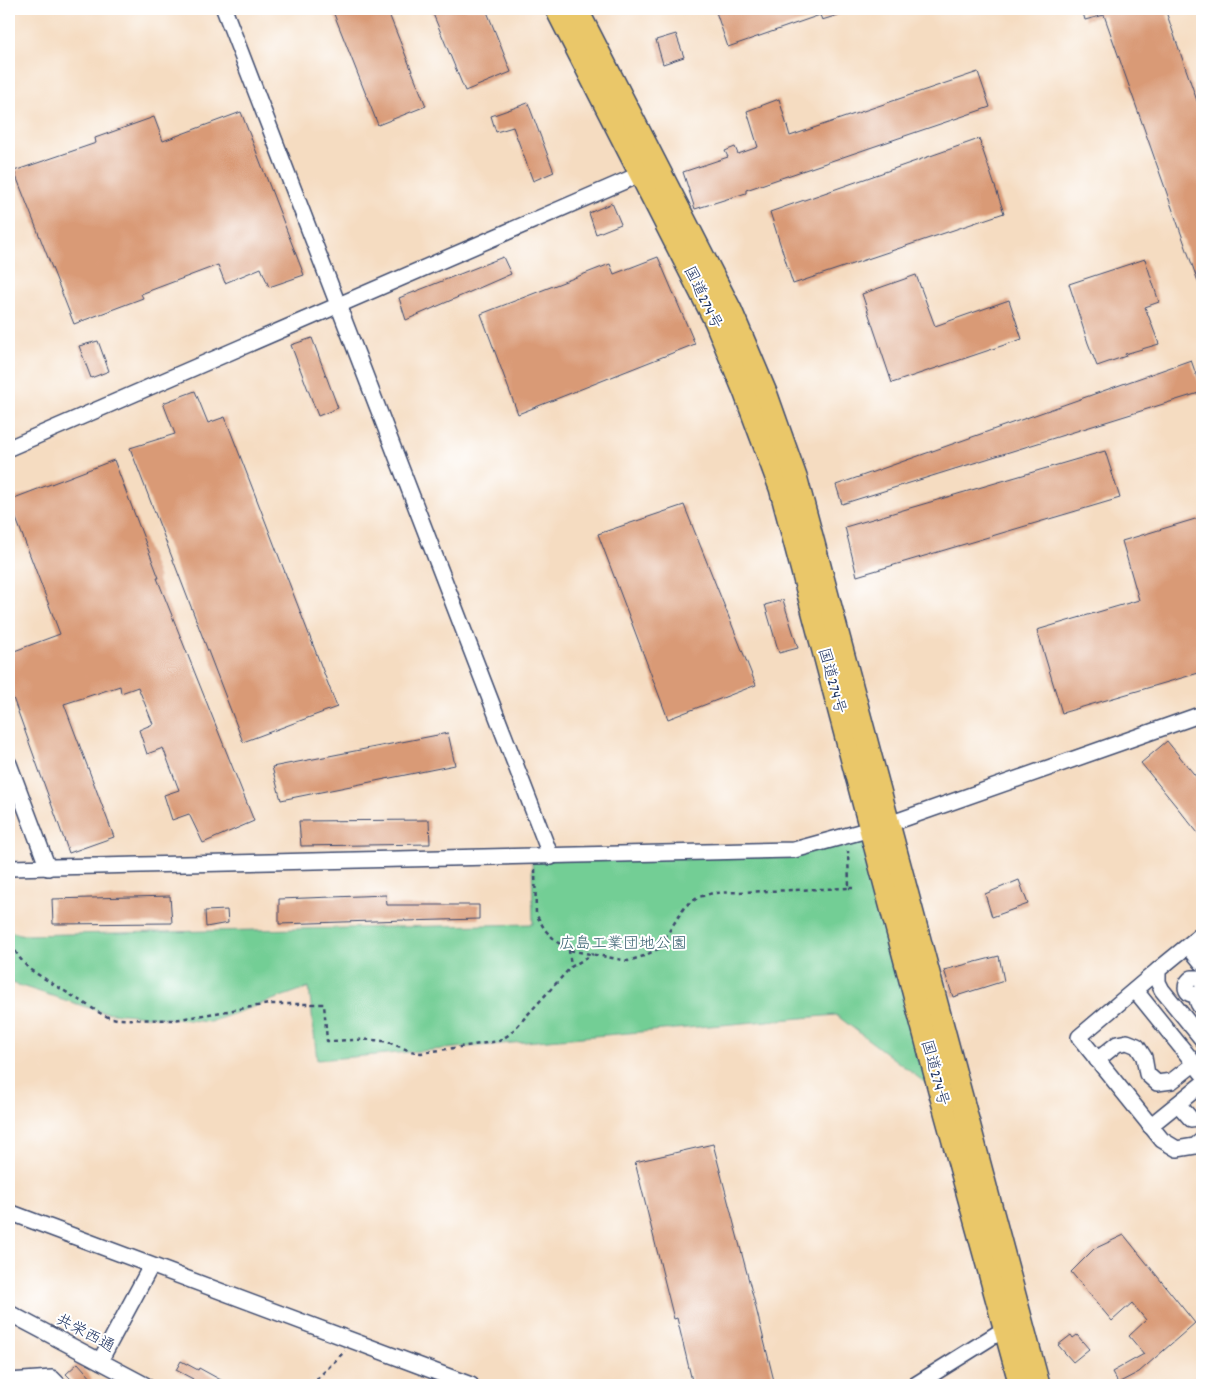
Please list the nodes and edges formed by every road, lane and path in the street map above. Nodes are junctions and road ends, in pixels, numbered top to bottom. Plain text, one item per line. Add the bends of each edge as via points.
1 (224, 9) edge
2 (556, 9) edge
3 (577, 9) edge
4 (649, 170) junction
5 (338, 305) junction
6 (9, 448) edge
7 (1202, 714) edge
8 (9, 764) edge
9 (880, 827) junction
10 (848, 852) dead end
11 (535, 857) junction
12 (551, 857) junction
13 (10, 868) edge
14 (48, 868) junction
15 (849, 888) junction
16 (857, 888) dead end
17 (1202, 934) edge
18 (1188, 946) junction
19 (569, 950) junction
20 (592, 954) junction
21 (1172, 959) junction
22 (1202, 963) edge
23 (571, 967) junction
24 (1158, 970) junction
25 (1135, 990) junction
26 (1200, 993) edge
27 (1185, 1017) junction
28 (1202, 1039) edge
29 (1097, 1060) junction
30 (1198, 1068) edge
31 (1202, 1084) edge
32 (1178, 1104) junction
33 (1191, 1119) dead end
34 (1150, 1126) junction
35 (1202, 1140) edge
36 (9, 1212) edge
37 (151, 1266) junction
38 (9, 1313) edge
39 (1013, 1324) junction
40 (354, 1341) junction
41 (100, 1362) junction
42 (9, 1381) edge
43 (59, 1385) edge
44 (145, 1385) edge
45 (311, 1385) edge
46 (471, 1385) edge
47 (915, 1385) edge
48 (1020, 1385) edge
49 (1039, 1385) edge

1 - 5 street
2 - 4 highway, 国道274号
3 - 4 highway, 国道274号
4 - 5 street
4 - 9 highway, 国道274号 via 731,310 767,395 797,480
5 - 6 street
5 - 12 street
7 - 9 street
8 - 14 street
9 - 12 street via 794,850
9 - 39 highway, 国道274号
10 - 15 path
11 - 12 street
11 - 14 street
11 - 19 path via 536,914 545,930
13 - 14 street
13 - 23 path via 11,942 18,956 29,969 100,1013 117,1019 174,1020 269,1004 324,1004 327,1041 384,1041 421,1053 499,1041 510,1034
15 - 16 path
15 - 20 path via 698,896 685,906 658,949 628,961
17 - 18 street
18 - 21 street
18 - 22 street
19 - 20 path
19 - 23 path
20 - 23 path
21 - 24 street
21 - 26 street
24 - 25 street
24 - 27 street via 1162,990
25 - 29 street via 1079,1038
25 - 30 street
26 - 27 street
27 - 28 street
29 - 30 street via 1117,1044 1127,1042 1137,1046 1144,1057 1147,1074 1157,1083 1172,1081
29 - 34 street
31 - 32 street
32 - 33 street
32 - 34 street
34 - 35 street via 1162,1140 1177,1148 1195,1146
36 - 37 street
37 - 40 street
37 - 41 street
38 - 41 street, 共栄西通
39 - 47 street
39 - 48 highway, 国道274号
39 - 49 highway, 国道274号
40 - 45 path
40 - 46 street
41 - 44 street, 共栄西通
42 - 43 street via 52,1378

